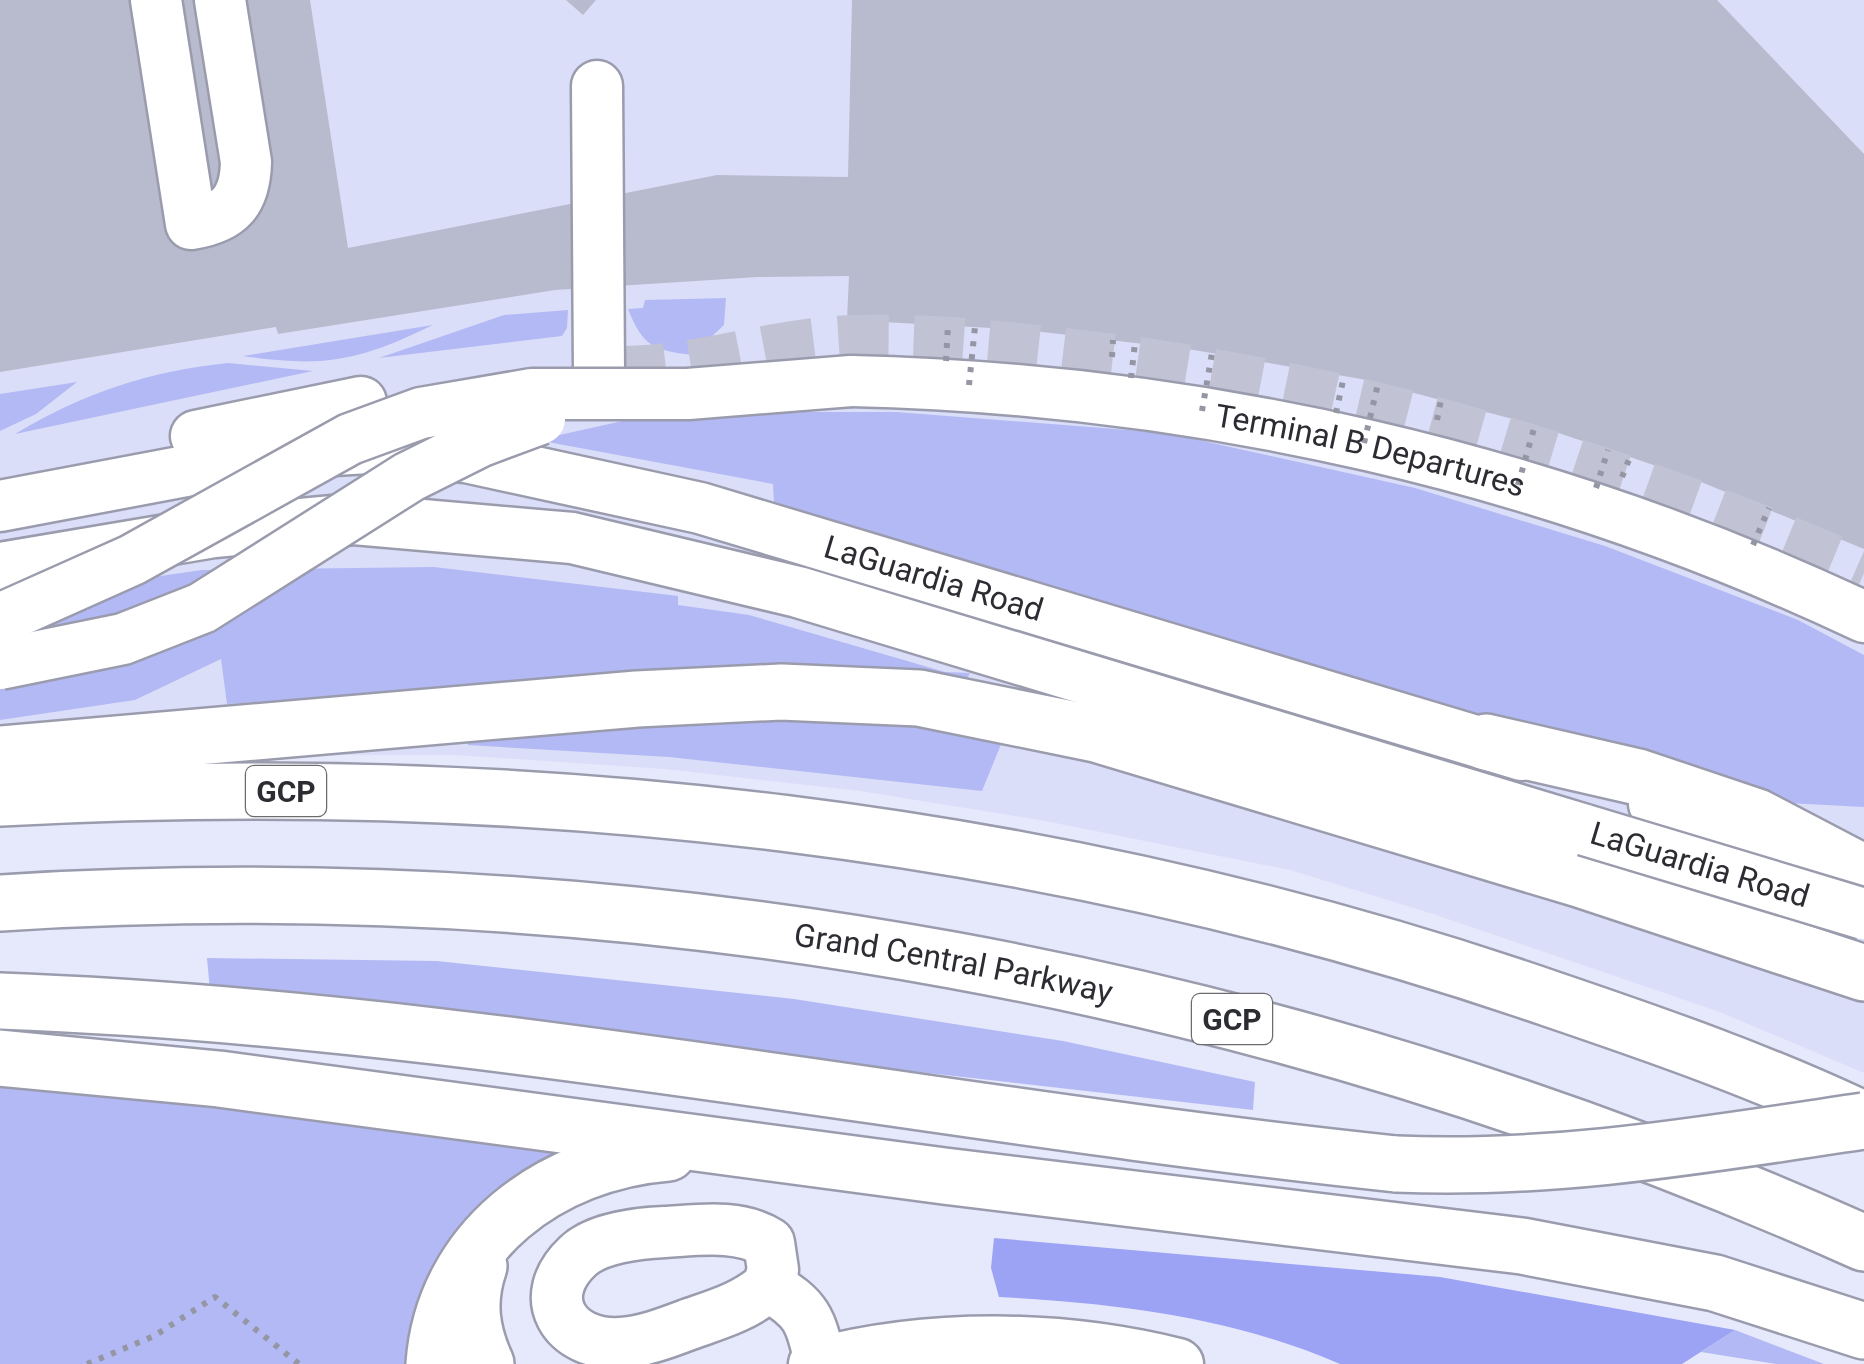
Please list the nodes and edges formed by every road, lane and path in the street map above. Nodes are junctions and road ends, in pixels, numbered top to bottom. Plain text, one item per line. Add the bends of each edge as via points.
1 (156, 0) edge
2 (220, 0) edge
3 (597, 86) dead end
4 (948, 325) dead end
5 (975, 327) dead end
6 (1114, 340) dead end
7 (1136, 343) dead end
8 (1212, 353) dead end
9 (1112, 358) dead end
10 (599, 371) dead end
11 (958, 373) junction
12 (1344, 376) dead end
13 (1131, 378) dead end
14 (1378, 384) dead end
15 (1441, 400) dead end
16 (361, 402) dead end
17 (1202, 411) junction
18 (540, 419) dead end
19 (1436, 421) dead end
20 (1535, 425) dead end
21 (1350, 428) junction
22 (1608, 450) dead end
23 (1630, 457) dead end
24 (1622, 478) dead end
25 (1518, 485) junction
26 (1596, 488) dead end
27 (10, 504) edge
28 (1769, 508) dead end
29 (1753, 545) dead end
30 (0, 568) edge
31 (1864, 617) edge
32 (0, 619) edge
33 (0, 664) edge
34 (1486, 742) junction
35 (0, 754) edge
36 (0, 798) edge
37 (1864, 873) edge
38 (0, 903) edge
39 (1864, 914) edge
40 (1864, 928) edge
41 (1864, 973) edge
42 (0, 1001) edge
43 (0, 1058) edge
44 (1864, 1120) edge
45 (944, 1176) junction
46 (500, 1226) junction
47 (1864, 1244) edge
48 (768, 1286) dead end
49 (1864, 1331) edge
50 (817, 1363) edge
51 (87, 1364) edge
52 (299, 1364) edge
53 (434, 1364) edge
54 (486, 1364) edge
55 (1178, 1364) edge

1 - 2 street via 191,224 225,214 245,186
3 - 10 street
4 - 11 path, bridge
5 - 11 path, bridge
6 - 9 path
7 - 13 path, bridge
8 - 17 path, bridge
11 - 17 street, Terminal B Departures
11 - 32 street, Terminal B Departures, bridge via 688,394 532,394 421,413 350,439 132,560
12 - 21 path, bridge
14 - 21 path, bridge
15 - 19 path
16 - 27 street via 128,452
17 - 21 street, Terminal B Departures
18 - 33 street, bridge via 409,477 202,608 123,639
20 - 25 path, bridge
21 - 25 street, Terminal B Departures
22 - 26 path, bridge
23 - 24 path
25 - 31 street, Terminal B Departures via 1670,536
27 - 34 street, LaGuardia Road via 320,449 484,460 700,508
28 - 29 path, bridge
30 - 39 street, LaGuardia Road, bridge via 214,532 338,520 572,538 798,592
34 - 37 highway via 1638,777 1757,816
34 - 40 street, LaGuardia Road via 1700,824
35 - 41 highway via 637,699 781,692 919,698 1115,740
36 - 44 highway, GCP via 286,791 483,798 710,816 974,851 1236,904 1379,942 1613,1020
38 - 47 highway, Grand Central Parkway / GCP via 180,896 445,902 660,920 940,956 1182,1006 1394,1065 1624,1143
42 - 44 highway, bridge via 497,1040 1396,1164 1558,1164
43 - 45 highway via 219,1079
45 - 46 highway via 702,1153 636,1155 565,1179
45 - 49 highway via 1590,1256 1715,1283
46 - 53 highway via 452,1286
46 - 54 highway via 478,1270 471,1303
48 - 50 street via 798,1302 812,1327
50 - 55 street via 994,1342 1070,1346
51 - 52 path via 154,1336 215,1297

